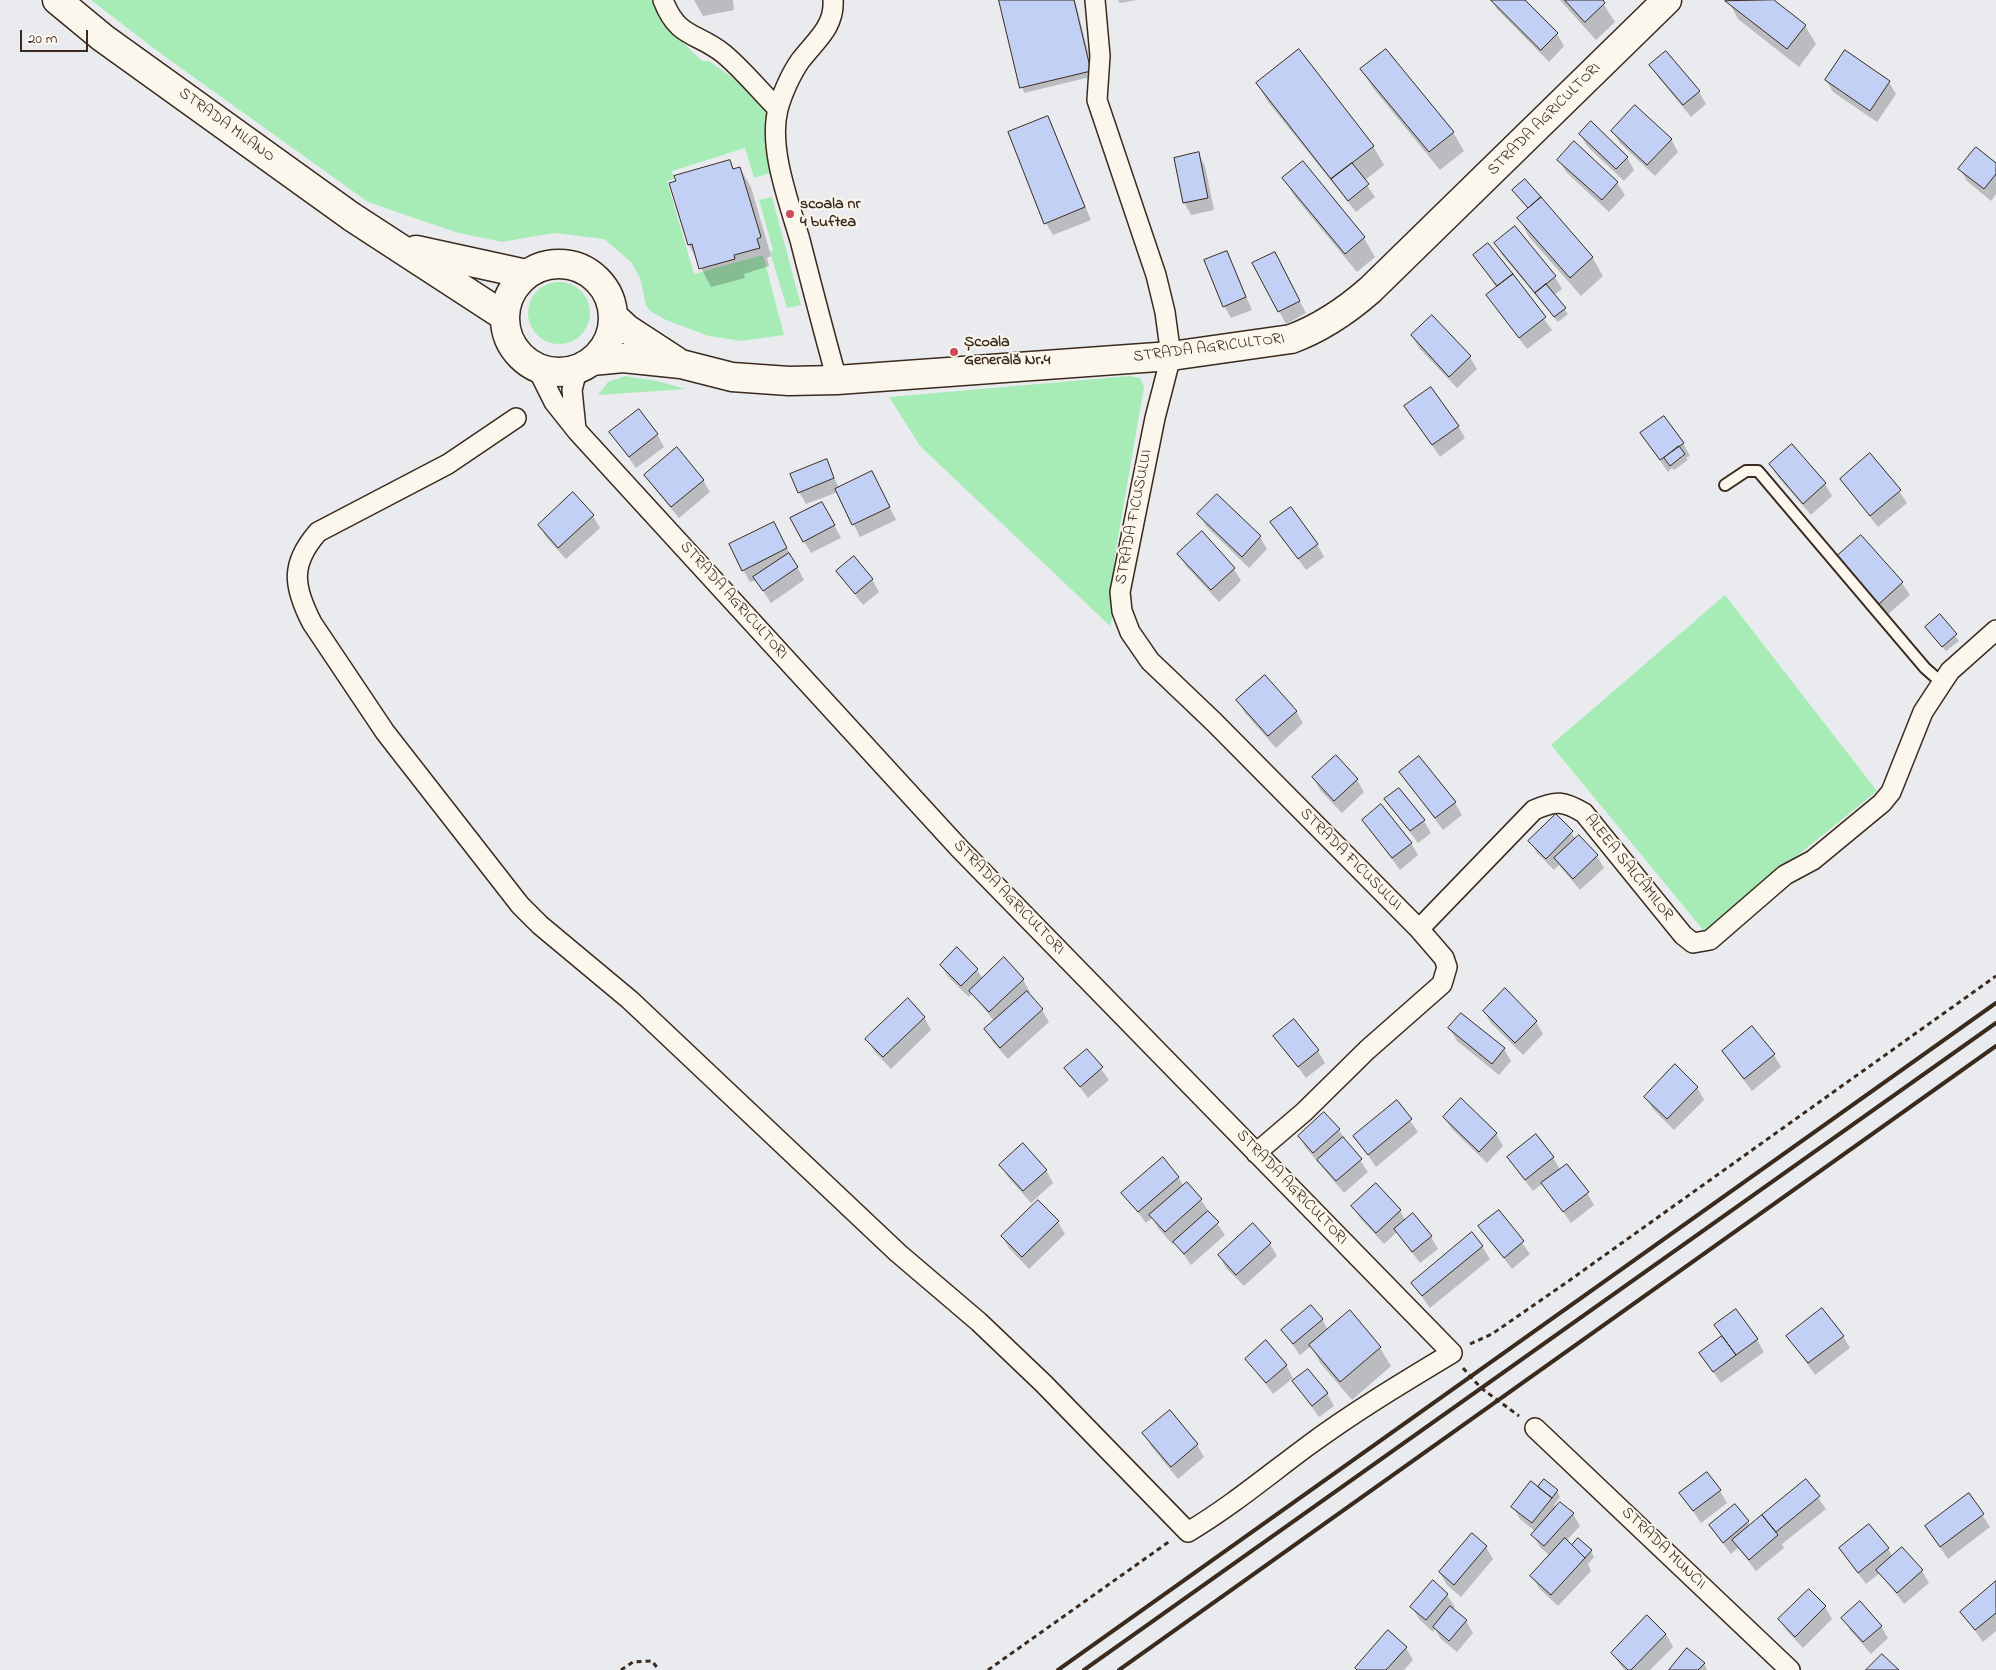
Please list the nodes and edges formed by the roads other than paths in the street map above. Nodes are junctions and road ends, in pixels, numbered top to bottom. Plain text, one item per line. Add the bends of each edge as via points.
1 (57, 0) edge
2 (663, 0) edge
3 (833, 0) edge
4 (1095, 0) edge
5 (1667, 0) edge
6 (778, 109) junction
7 (400, 246) junction
8 (526, 274) junction
9 (504, 316) junction
10 (614, 317) junction
11 (1171, 356) junction
12 (681, 364) junction
13 (584, 366) junction
14 (537, 368) junction
15 (837, 380) junction
16 (516, 418) dead end
17 (577, 431) junction
18 (1725, 485) dead end
19 (1996, 630) edge
20 (1942, 683) junction
21 (1418, 929) junction
22 (1256, 1153) junction
23 (1535, 1428) road end
24 (1790, 1670) edge

1 - 7 main road, STRADA MILANO via 103,38 255,148
2 - 6 street via 669,16 686,33 723,54
3 - 6 street via 831,24 799,63
4 - 11 street, STRADA FICUSULUI via 1100,56 1097,100 1156,275
5 - 11 main road, STRADA AGRICULTORI via 1354,304 1309,333 1291,339
6 - 15 street via 775,131 782,171
7 - 8 main road, STRADA MILANO
7 - 9 main road, STRADA MILANO
8 - 9 main road via 514,286
8 - 10 main road via 556,263 587,271 608,294
9 - 14 main road via 506,332 513,347 524,360
10 - 12 main road, STRADA AGRICULTORI
10 - 13 main road via 609,340
11 - 15 main road, STRADA AGRICULTORI
11 - 21 street, STRADA FICUSULUI via 1155,418 1120,592 1122,611 1130,632 1150,661
12 - 13 main road, STRADA AGRICULTORI via 623,358
12 - 15 main road, STRADA AGRICULTORI via 732,377
13 - 14 main road via 557,373
13 - 17 street via 572,390
14 - 17 street, STRADA AGRICULTORI via 554,402
16 - 22 street, STRADA AGRICULTORI via 448,464 318,532 299,560 296,576 303,606 312,623 384,732 520,905 630,1000 898,1253 979,1322 1188,1532 1248,1493 1373,1401 1452,1353
17 - 22 street, STRADA AGRICULTORI via 952,841
18 - 20 lane via 1746,471 1758,471 1925,668
19 - 20 street, ALEEA SALCÂMILOR via 1950,671
20 - 21 street, ALEEA SALCÂMILOR via 1924,712 1891,792 1882,804 1813,860 1785,875 1710,940 1694,943 1684,935 1584,813 1568,804 1550,802 1534,810
21 - 22 street via 1444,958 1447,967 1442,984
23 - 24 street, STRADA MUNCII

